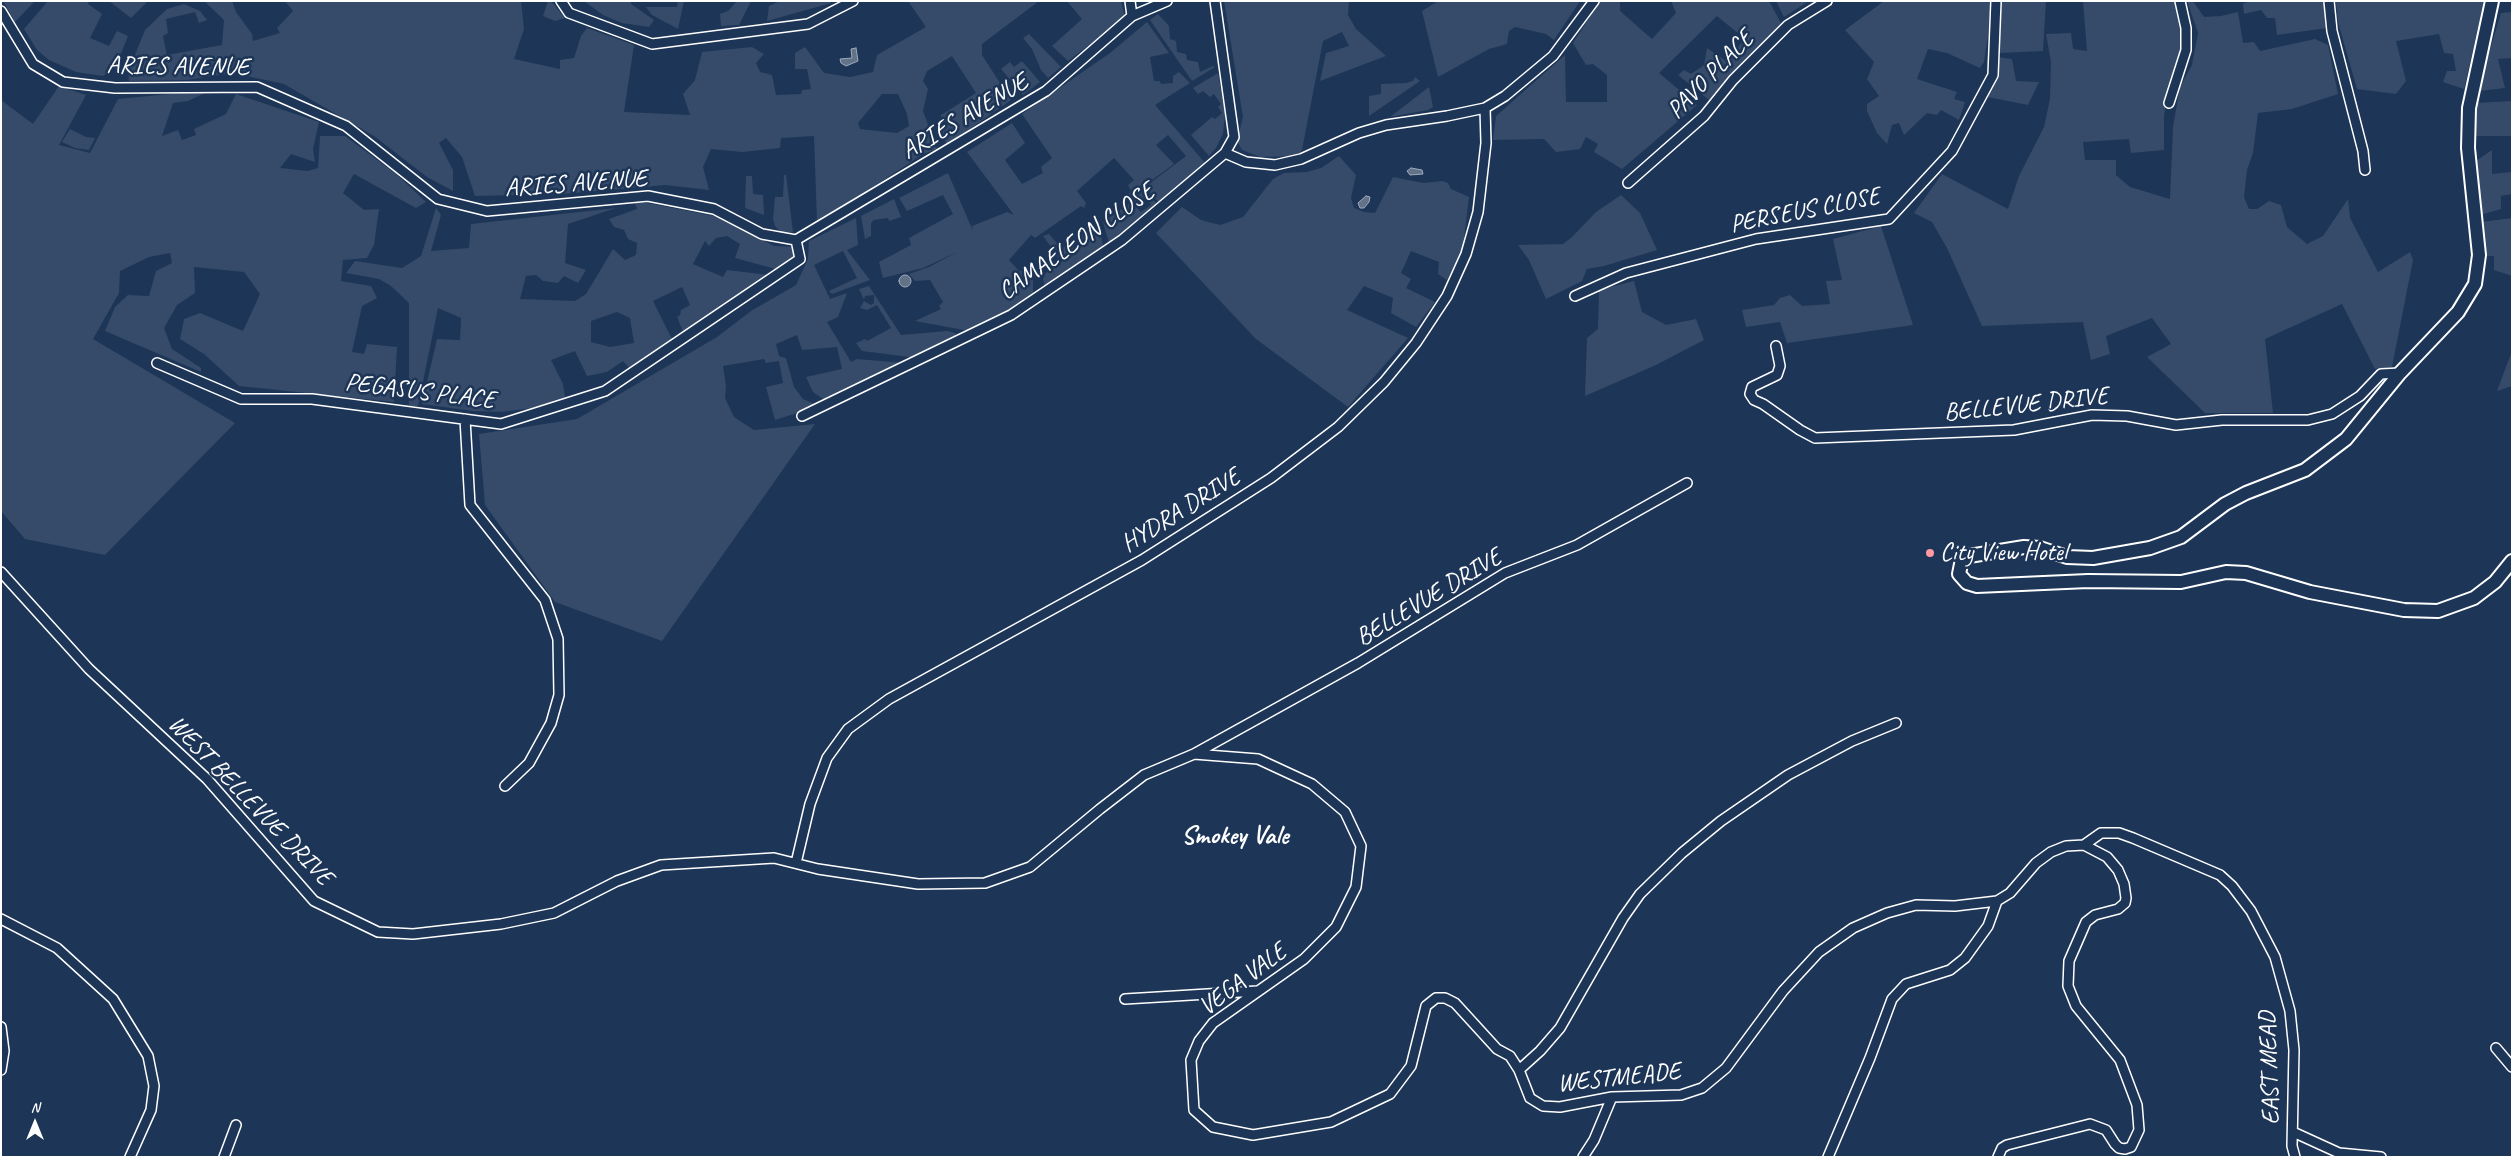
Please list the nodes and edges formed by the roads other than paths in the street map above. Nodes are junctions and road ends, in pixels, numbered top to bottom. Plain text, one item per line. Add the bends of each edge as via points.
1 (561, 1) edge
2 (854, 1) edge
3 (1130, 1) edge
4 (1167, 1) edge
5 (1215, 1) edge
6 (1594, 1) edge
7 (1828, 1) edge
8 (1996, 1) edge
9 (2180, 1) edge
10 (2329, 1) edge
11 (2492, 1) edge
12 (1, 11) edge
13 (1132, 16) junction
14 (2169, 103) dead end
15 (1485, 108) junction
16 (1225, 153) junction
17 (2365, 170) dead end
18 (1628, 183) dead end
19 (796, 240) junction
20 (1575, 296) dead end
21 (1776, 346) dead end
22 (157, 363) dead end
23 (2400, 373) junction
24 (802, 416) dead end
25 (465, 419) junction
26 (1687, 483) dead end
27 (2512, 561) edge
28 (1, 572) edge
29 (1896, 723) dead end
30 (1194, 754) junction
31 (505, 786) dead end
32 (2084, 845) junction
33 (796, 863) junction
34 (1997, 901) junction
35 (1, 919) edge
36 (1257, 991) junction
37 (1125, 999) dead end
38 (1, 1027) edge
39 (2496, 1048) dead end
40 (2512, 1066) edge
41 (1, 1070) edge
42 (1519, 1070) junction
43 (1612, 1097) junction
44 (236, 1125) dead end
45 (2293, 1132) junction
46 (130, 1157) edge
47 (224, 1157) edge
48 (1583, 1157) edge
49 (1828, 1157) edge
50 (1998, 1157) edge
51 (2295, 1157) edge
52 (2381, 1157) edge

1 - 2 street via 569,13 652,44 808,24
3 - 13 street
4 - 13 street
5 - 16 street via 1234,137
6 - 15 street via 1553,56 1505,96
7 - 18 street, PAVO PLACE via 1788,25 1733,80 1704,116
8 - 20 street, PERSEUS CLOSE via 1993,76 1952,151 1889,219 1756,239 1626,273
9 - 14 street via 2186,28 2186,50
10 - 17 street via 2332,31
11 - 23 main road via 2469,108 2468,148 2479,255 2475,284 2458,312
12 - 19 street, ARIES AVENUE via 33,64 63,82 115,88 257,86 346,126 438,199 487,211 648,196 714,209 762,234
13 - 19 street, ARIES AVENUE via 1046,92
15 - 16 street via 1386,125 1359,133 1301,159 1274,165 1246,162
15 - 33 street, HYDRA DRIVE via 1486,143 1478,212 1466,254 1447,296 1416,343 1384,382 1338,428 1271,478 1142,560 889,698 848,729 827,758 810,804
16 - 24 street, CAMAELEON CLOSE via 1122,240 1011,315
19 - 25 street, PEGASUS PLACE via 800,258 605,391 501,424
21 - 23 street, BELLEVUE DRIVE via 1780,366 1777,375 1752,387 1750,394 1754,400 1815,438 2014,430 2092,415 2128,416 2176,425 2222,420 2308,420 2332,414 2360,396 2381,374
22 - 25 street, PEGASUS PLACE via 241,399 312,399
23 - 27 main road via 2346,439 2305,470 2225,504 2181,537 2150,548 2093,558 2067,557 2040,548 1995,551 1969,556 1961,564 1959,574 1966,583 1977,586 2088,581 2181,582 2226,572 2246,572 2310,592 2404,610 2438,610 2474,598 2495,582
25 - 31 street via 470,505 546,600 558,639 559,695 551,723 529,763
26 - 30 street, BELLEVUE DRIVE via 1577,545 1505,573 1358,663
28 - 33 street, WEST BELLEVUE DRIVE via 89,669 207,779 314,900 378,932 412,934 501,924 554,913 661,865 774,858
29 - 42 street, WESTMEADE via 1852,741 1788,775 1721,820 1682,853 1640,894 1560,1028
30 - 33 street, WEST BELLEVUE DRIVE via 1144,775 1030,867 985,883 918,884
30 - 36 street, VEGA VALE via 1258,759 1312,784 1345,812 1361,846 1356,887 1336,927 1304,959
32 - 34 street via 2066,846 2050,852 2010,893
32 - 45 street, EAST MEAD via 2101,833 2119,833 2134,838 2220,875 2243,899 2260,924 2275,957 2286,994 2294,1050
32 - 50 street via 2107,857 2118,870 2126,898 2118,908 2086,922 2069,962 2068,986 2076,1006 2120,1060 2137,1105 2139,1130 2132,1147 2125,1149 2119,1148 2106,1130 2090,1124 2007,1145
34 - 43 street, WESTMEADE via 1955,906 1916,905 1853,928 1819,952 1783,991 1726,1068 1702,1088 1681,1095
34 - 49 street via 1988,926 1965,958 1950,970 1906,984 1892,999
35 - 46 street via 57,948 113,999 148,1056 154,1086 151,1110
36 - 37 street
36 - 42 street, VEGA VALE via 1213,1023 1199,1041 1191,1060 1194,1110 1213,1127 1225,1131 1253,1135 1331,1122 1390,1094 1411,1066 1426,1006 1436,998 1445,998 1455,1004 1496,1049 1510,1056
38 - 41 street via 4,1051
39 - 40 street
42 - 43 street, WESTMEADE via 1530,1098 1543,1106 1560,1107
43 - 48 street via 1594,1140
44 - 47 street
45 - 51 street, EAST MEAD
45 - 52 street via 2339,1153

